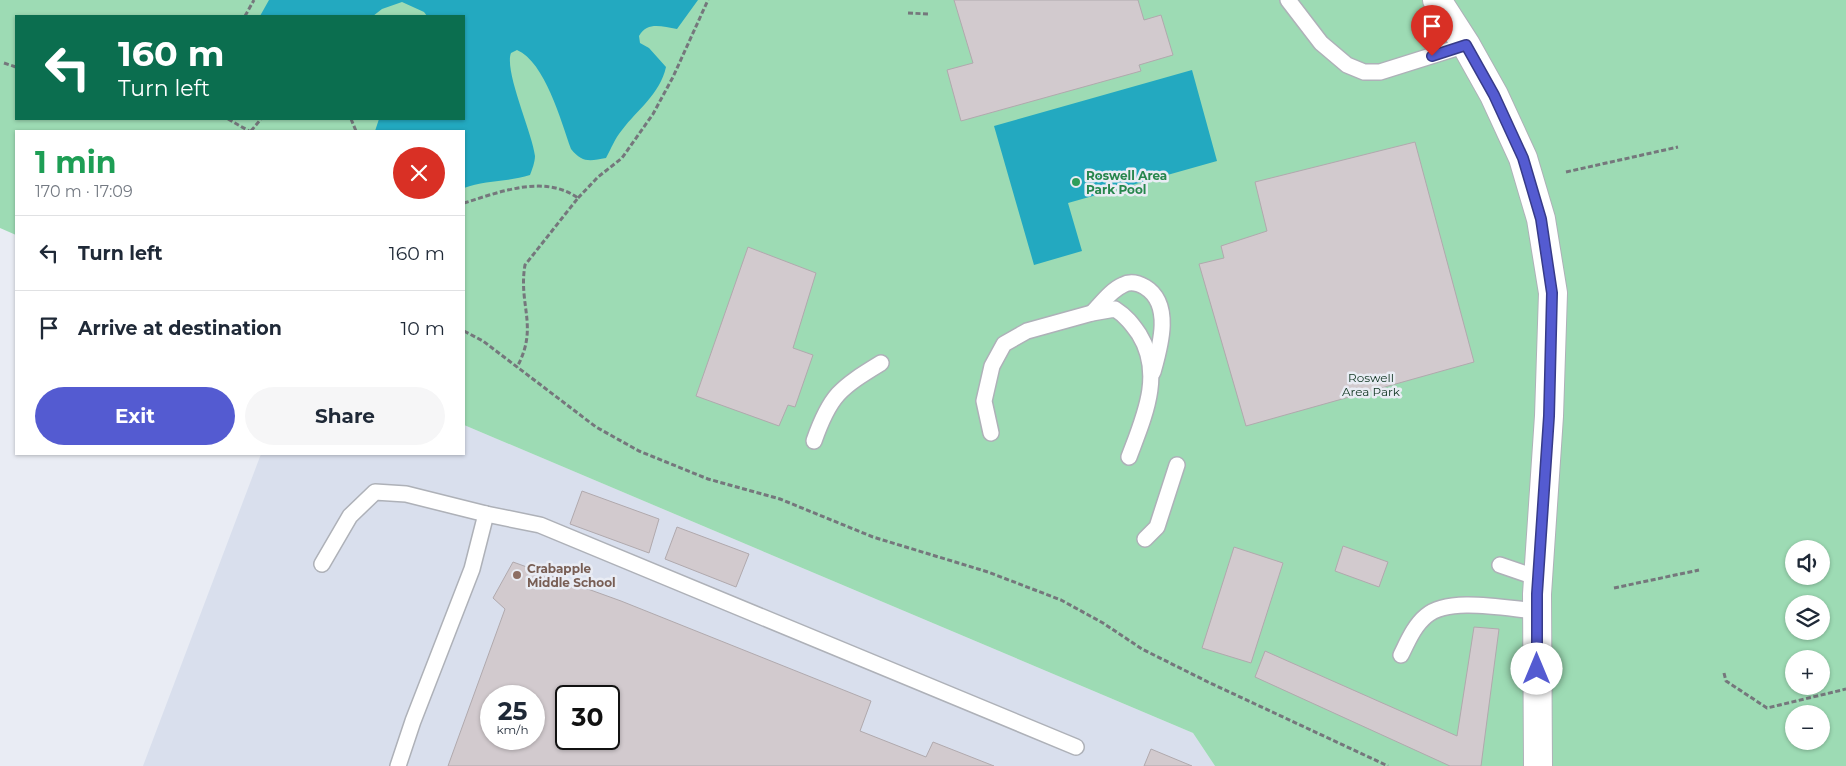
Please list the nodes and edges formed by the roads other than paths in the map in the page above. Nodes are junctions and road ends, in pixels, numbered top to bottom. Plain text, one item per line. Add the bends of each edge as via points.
1 (1288, 0) edge
2 (1437, 0) edge
3 (1466, 45) junction
4 (1092, 313) junction
5 (881, 363) dead end
6 (1153, 372) junction
7 (991, 433) dead end
8 (814, 441) dead end
9 (1129, 457) dead end
10 (1177, 465) dead end
11 (486, 514) junction
12 (1146, 539) dead end
13 (322, 564) dead end
14 (1500, 565) dead end
15 (1538, 578) junction
16 (1537, 611) junction
17 (1401, 655) dead end
18 (1076, 747) dead end
19 (398, 766) edge
20 (1538, 766) edge

1 - 3 lane via 1321,43 1347,64 1364,72 1380,72
2 - 3 street
3 - 15 street via 1523,158 1541,219 1552,293 1549,416
4 - 6 lane via 1115,309 1124,315 1144,343
4 - 6 lane via 1124,284 1132,282 1150,290 1161,310 1161,343
4 - 7 lane via 1027,331 1004,344 992,366 984,401
5 - 8 lane via 846,384 834,398
6 - 9 lane via 1149,398
10 - 12 lane via 1157,528
11 - 13 lane via 406,494 375,492 350,516
11 - 18 lane via 540,525
11 - 19 lane via 472,569 412,721
14 - 15 lane
15 - 16 street
16 - 17 lane via 1452,605 1438,608 1416,626
16 - 20 street

